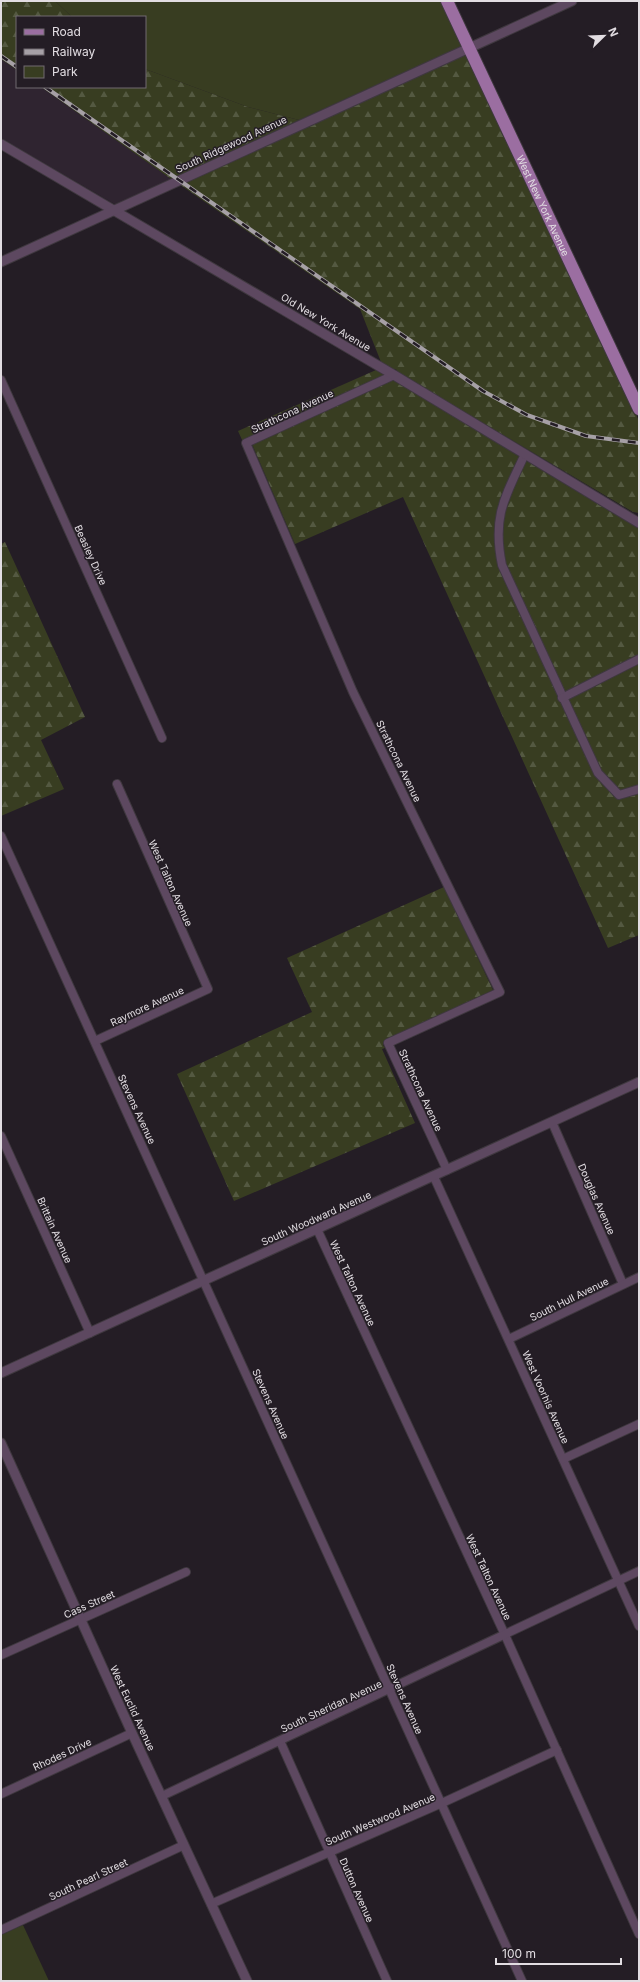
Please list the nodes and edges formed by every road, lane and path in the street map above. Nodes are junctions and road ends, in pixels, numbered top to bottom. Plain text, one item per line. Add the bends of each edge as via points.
1 (447, 1) edge
2 (572, 1) edge
3 (470, 47) junction
4 (1, 144) edge
5 (116, 210) junction
6 (1, 262) edge
7 (394, 375) junction
8 (1, 380) edge
9 (639, 409) edge
10 (525, 454) junction
11 (635, 517) edge
12 (639, 523) edge
13 (639, 659) edge
14 (562, 698) junction
15 (162, 738) dead end
16 (117, 784) dead end
17 (639, 789) edge
18 (1, 836) edge
19 (208, 989) joint
20 (95, 1041) junction
21 (639, 1082) edge
22 (552, 1122) junction
23 (1, 1136) edge
24 (447, 1170) junction
25 (434, 1177) junction
26 (317, 1229) junction
27 (639, 1276) edge
28 (204, 1280) junction
29 (623, 1284) junction
30 (90, 1333) junction
31 (509, 1339) junction
32 (1, 1373) edge
33 (639, 1424) edge
34 (1, 1443) edge
35 (563, 1459) junction
36 (639, 1571) edge
37 (186, 1572) dead end
38 (619, 1580) junction
39 (80, 1618) junction
40 (639, 1626) edge
41 (505, 1634) junction
42 (1, 1655) edge
43 (390, 1689) junction
44 (132, 1733) junction
45 (280, 1741) junction
46 (557, 1750) junction
47 (1, 1794) edge
48 (162, 1796) junction
49 (442, 1803) junction
50 (184, 1845) junction
51 (330, 1852) junction
52 (211, 1904) junction
53 (1, 1930) edge
54 (639, 1934) edge
55 (247, 1981) edge
56 (387, 1981) edge
57 (522, 1981) edge

1 - 3 main road, West New York Avenue
2 - 3 street, South Ridgewood Avenue
3 - 5 street, South Ridgewood Avenue
3 - 9 main road, West New York Avenue
4 - 5 street, Old New York Avenue
5 - 6 street, South Ridgewood Avenue
5 - 7 street, Old New York Avenue
7 - 10 street, Old New York Avenue
7 - 24 street, Strathcona Avenue via 246,442 354,692 500,992 388,1043
8 - 15 street, Beasley Drive
10 - 11 street, Old New York Avenue
10 - 14 street via 503,500 498,542 505,572
11 - 12 street, Old New York Avenue
13 - 14 street
14 - 17 street via 598,773 619,795
16 - 19 street, West Talton Avenue
18 - 20 street, Stevens Avenue
19 - 20 street, Raymore Avenue
20 - 28 street, Stevens Avenue
21 - 22 street, South Woodward Avenue
22 - 24 street, South Woodward Avenue
22 - 29 street, Douglas Avenue
23 - 30 street, Brittain Avenue
24 - 25 street, South Woodward Avenue
25 - 26 street, South Woodward Avenue
25 - 31 street, West Voorhis Avenue
26 - 28 street, South Woodward Avenue
26 - 41 street, West Talton Avenue
27 - 29 street, South Hull Avenue
28 - 30 street, South Woodward Avenue
28 - 43 street, Stevens Avenue
29 - 31 street, South Hull Avenue
30 - 32 street, South Woodward Avenue
31 - 35 street, West Voorhis Avenue
33 - 35 street
34 - 39 street, West Euclid Avenue
35 - 38 street, West Voorhis Avenue
36 - 38 street, South Sheridan Avenue
37 - 39 street, Cass Street
38 - 40 street, West Voorhis Avenue
38 - 41 street, South Sheridan Avenue
39 - 42 street, Cass Street
39 - 44 street, West Euclid Avenue
41 - 43 street, South Sheridan Avenue
41 - 46 street, West Talton Avenue
43 - 45 street, South Sheridan Avenue
43 - 49 street, Stevens Avenue
44 - 47 street, Rhodes Drive
44 - 48 street, West Euclid Avenue
45 - 48 street, South Sheridan Avenue
45 - 51 street, Dutton Avenue
46 - 49 street, South Westwood Avenue
46 - 54 street, West Talton Avenue
48 - 50 street, West Euclid Avenue
49 - 51 street, South Westwood Avenue
49 - 57 street, Stevens Avenue
50 - 52 street, West Euclid Avenue
50 - 53 street, South Pearl Street
51 - 52 street, South Westwood Avenue
51 - 56 street, Dutton Avenue
52 - 55 street, West Euclid Avenue

